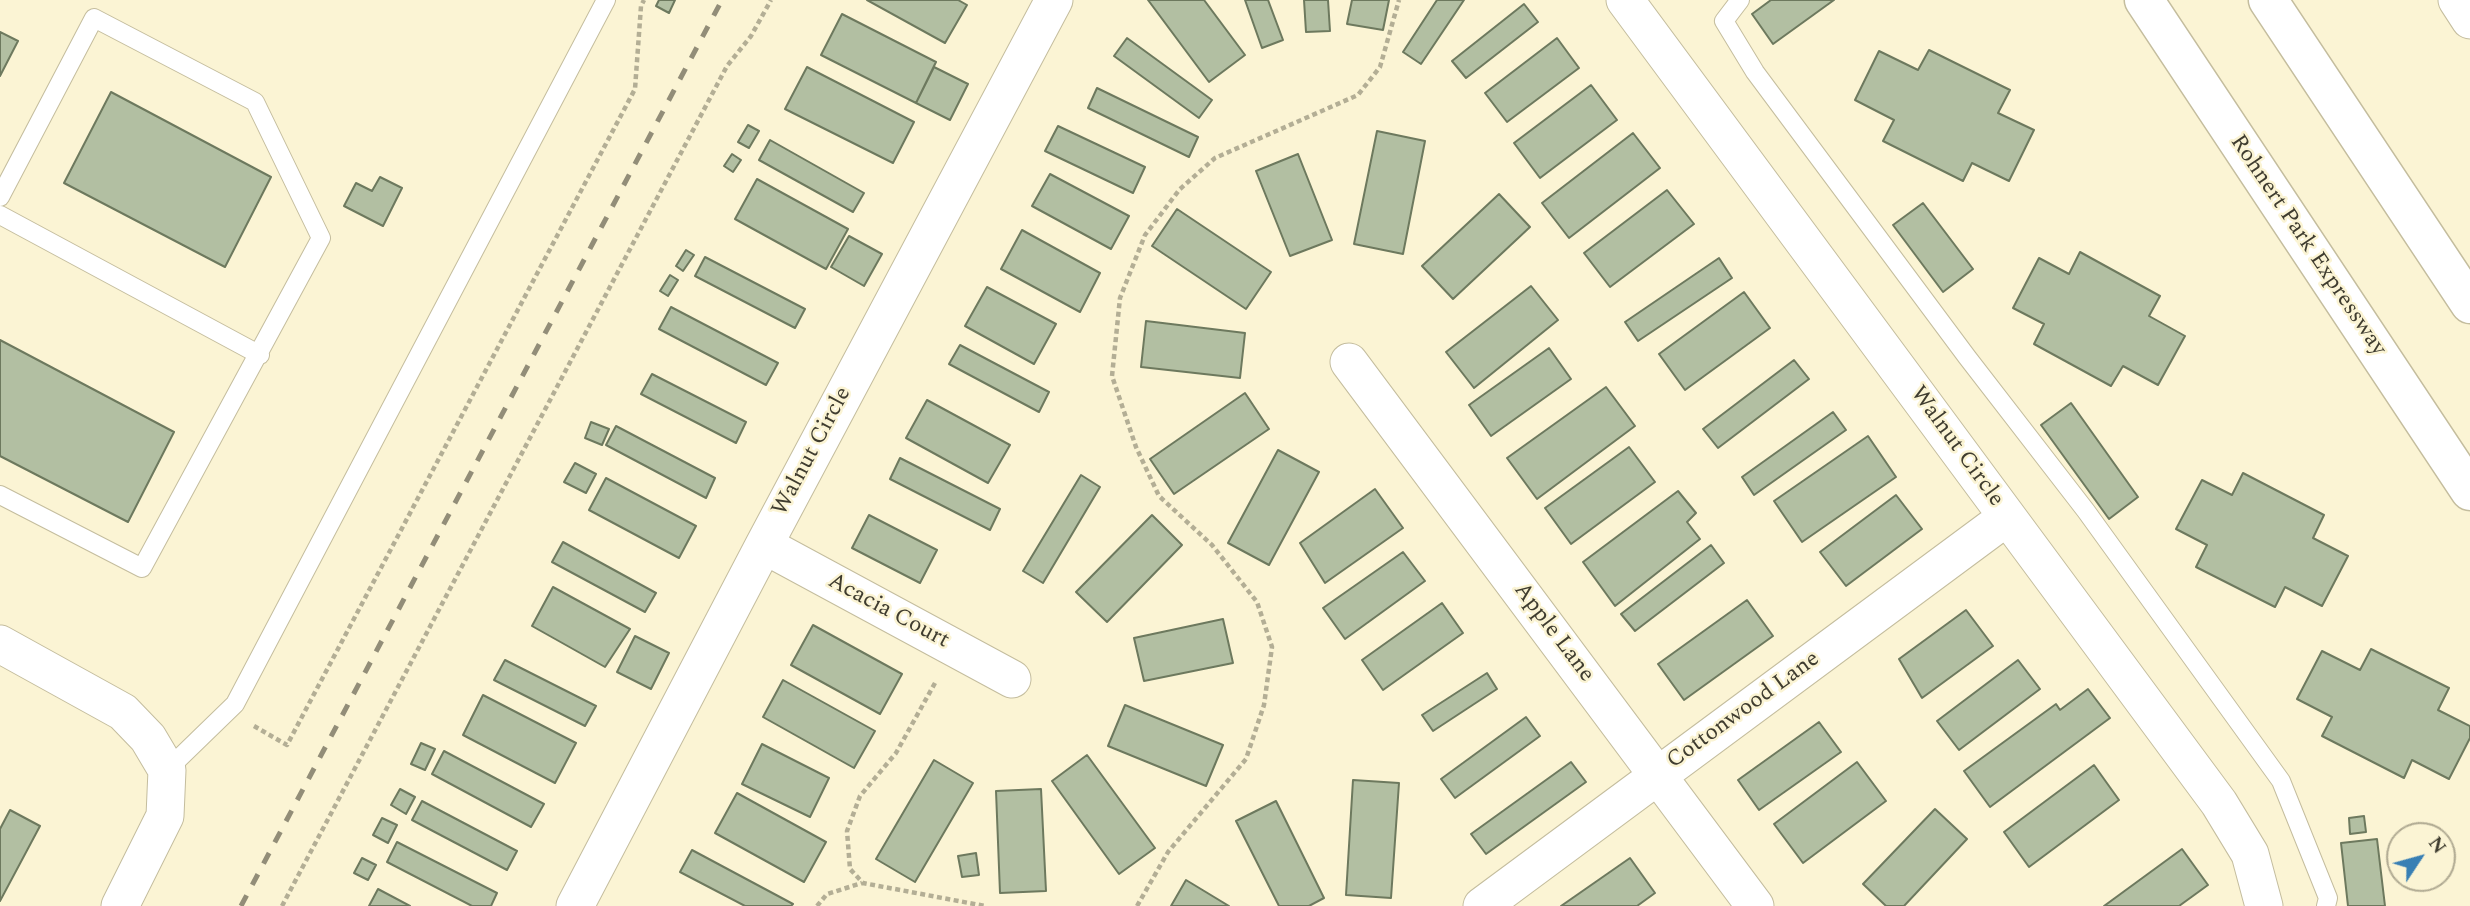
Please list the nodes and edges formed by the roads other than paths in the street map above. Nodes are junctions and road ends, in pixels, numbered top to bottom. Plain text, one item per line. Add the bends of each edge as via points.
1 (606, 0) edge
2 (1054, 0) edge
3 (1625, 0) edge
4 (1740, 0) edge
5 (2144, 0) edge
6 (2268, 0) edge
7 (2457, 0) edge
8 (2470, 20) edge
9 (0, 197) edge
10 (0, 215) edge
11 (2470, 304) edge
12 (260, 355) junction
13 (1349, 362) dead end
14 (2470, 491) edge
15 (0, 495) edge
16 (2007, 517) junction
17 (764, 545) junction
18 (0, 645) edge
19 (1012, 679) dead end
20 (167, 770) junction
21 (1658, 773) junction
22 (120, 906) edge
23 (575, 906) edge
24 (1482, 906) edge
25 (1755, 906) edge
26 (2264, 906) edge
27 (2326, 906) edge

1 - 20 lane via 235,704
2 - 17 street, Walnut Circle
3 - 16 street, Walnut Circle
4 - 27 lane via 1724,21 1755,72 2086,511 2281,781 2328,898
5 - 14 main road, Rohnert Park Expressway
6 - 11 main road
7 - 8 street
9 - 12 lane via 94,18 256,102 321,238
10 - 12 lane
12 - 15 lane via 142,568
13 - 21 street, Apple Lane
16 - 21 street, Cottonwood Lane
16 - 26 street, Walnut Circle via 2219,803 2250,854
17 - 19 street, Acacia Court
17 - 23 street, Walnut Circle
18 - 20 street via 123,712 148,738
20 - 22 street via 165,816
21 - 24 street, Cottonwood Lane
21 - 25 street, Apple Lane

